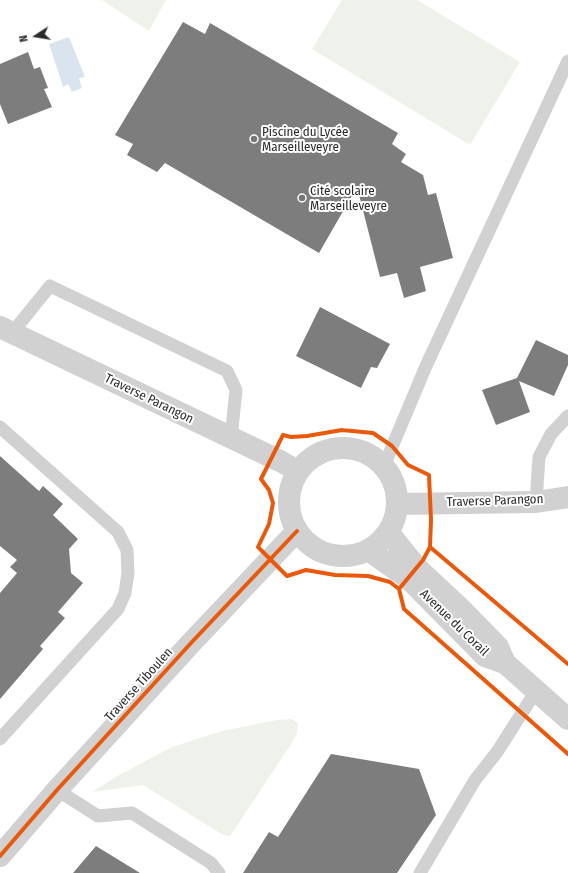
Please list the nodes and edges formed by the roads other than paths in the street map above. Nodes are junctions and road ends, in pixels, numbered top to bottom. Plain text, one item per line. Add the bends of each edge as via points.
1 (568, 61) edge
2 (6, 330) edge
3 (568, 416) edge
4 (0, 427) edge
5 (231, 438) junction
6 (384, 466) junction
7 (298, 471) junction
8 (568, 497) edge
9 (536, 502) junction
10 (397, 504) junction
11 (297, 531) junction
12 (388, 532) junction
13 (368, 550) junction
14 (495, 660) junction
15 (536, 691) junction
16 (568, 719) edge
17 (0, 739) edge
18 (57, 790) junction
19 (0, 856) edge
20 (219, 873) edge
21 (420, 873) edge

1 - 6 lane via 426,366
2 - 5 street, Traverse Parangon
2 - 5 lane via 50,286 227,371 236,390
3 - 9 lane via 551,434 539,457
4 - 17 lane via 118,532 127,550 128,573 125,593 118,609
5 - 7 street, Traverse Parangon
6 - 7 street via 363,452 339,448 316,454
6 - 10 street via 396,490
7 - 11 street via 291,485 288,501
8 - 9 street, Traverse Parangon
9 - 10 street, Traverse Parangon
10 - 12 street via 395,518
11 - 13 street via 307,543 321,552 353,556
11 - 18 street, Traverse Tiboulen
12 - 13 street
12 - 14 street, Avenue du Corail via 417,568 498,647
13 - 14 street, Avenue du Corail via 408,578
14 - 15 street, Avenue du Corail
15 - 16 street, Avenue du Corail
15 - 21 lane via 475,780
18 - 19 street, Traverse Tiboulen
18 - 20 lane via 98,816 132,812 211,863

